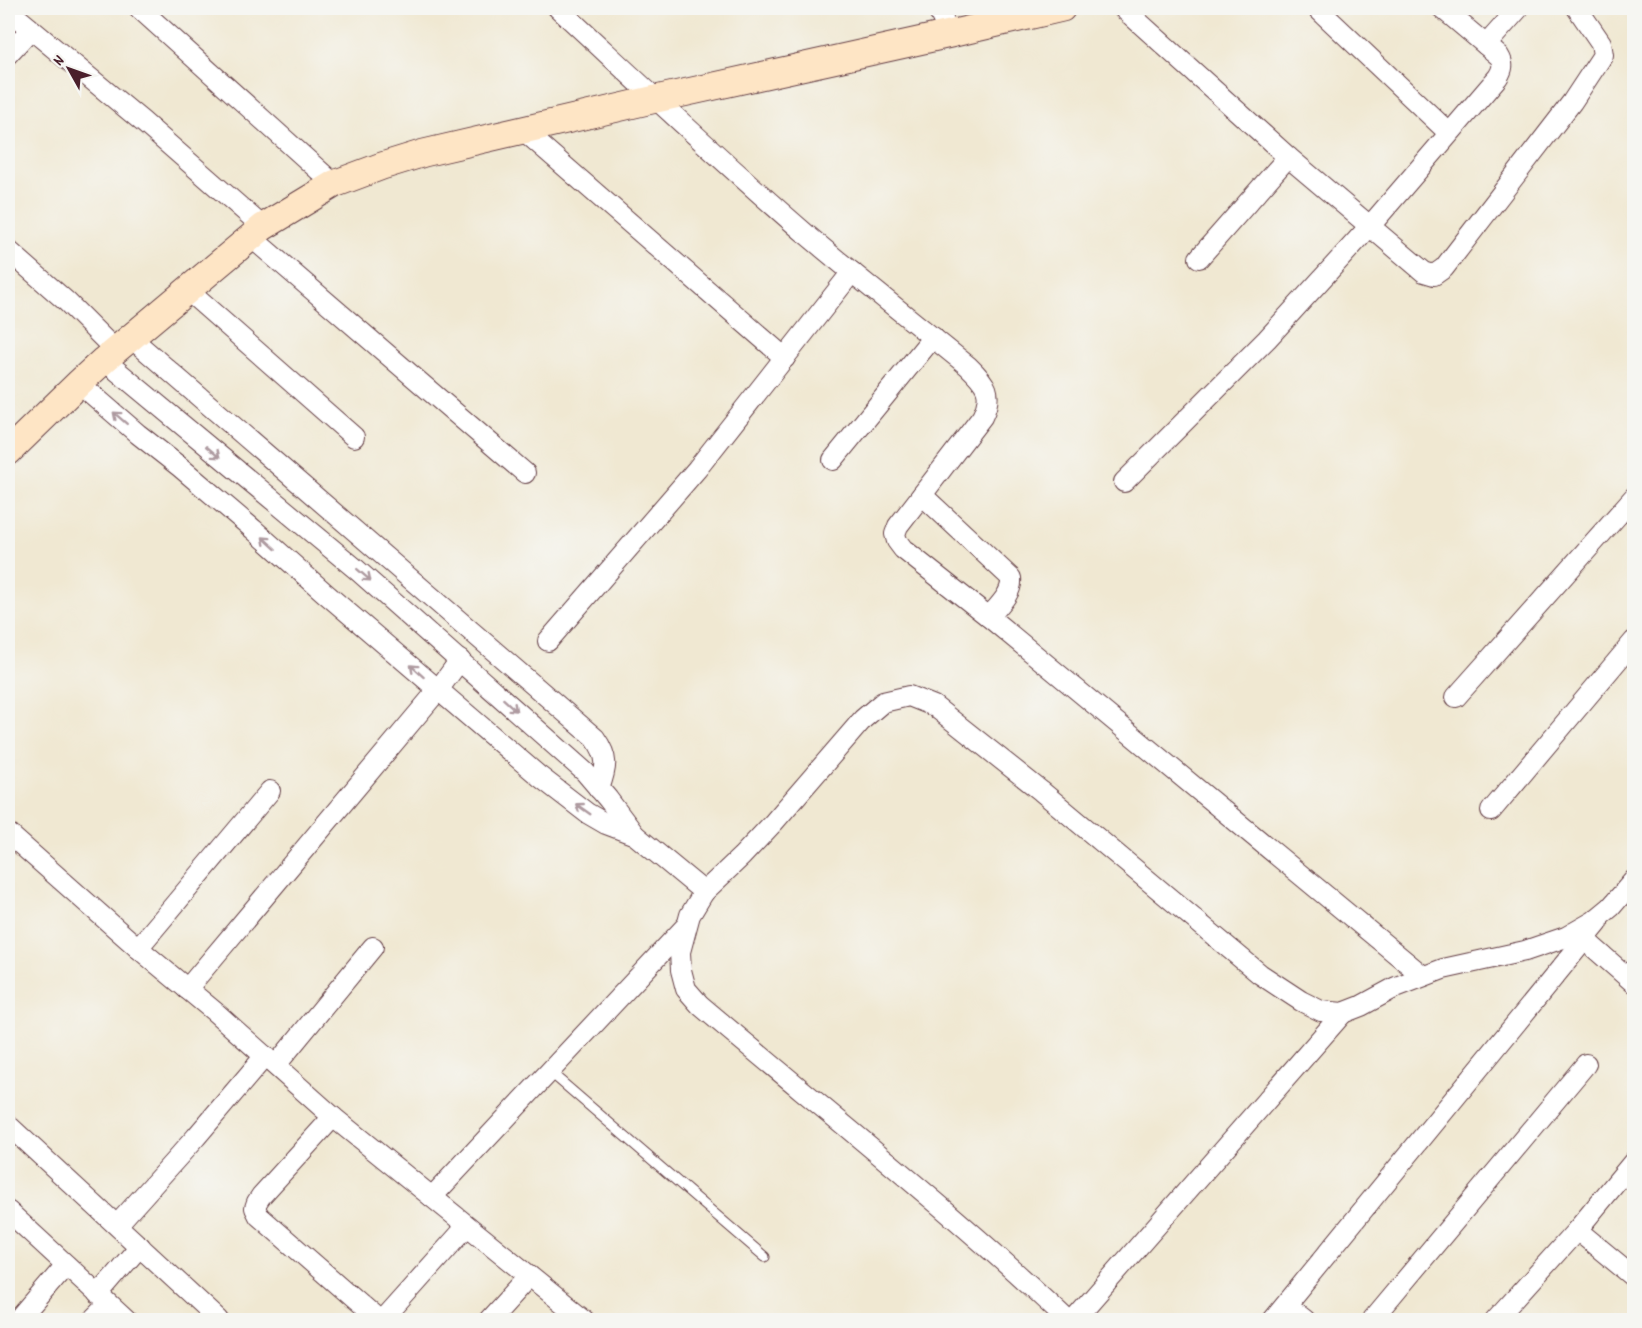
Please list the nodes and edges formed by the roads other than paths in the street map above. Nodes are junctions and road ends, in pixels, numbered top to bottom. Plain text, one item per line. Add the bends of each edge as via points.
1 (139, 8) edge
2 (558, 8) edge
3 (937, 8) edge
4 (1062, 8) edge
5 (1123, 8) edge
6 (1317, 8) edge
7 (1442, 8) edge
8 (1519, 8) edge
9 (1577, 8) edge
10 (8, 10) edge
11 (31, 29) junction
12 (951, 34) junction
13 (1486, 45) junction
14 (8, 54) edge
15 (656, 99) junction
16 (522, 130) junction
17 (1449, 133) junction
18 (1288, 157) junction
19 (334, 184) junction
20 (1370, 226) junction
21 (257, 232) junction
22 (8, 250) edge
23 (1199, 258) dead end
24 (852, 272) junction
25 (187, 290) junction
26 (933, 337) junction
27 (116, 349) junction
28 (785, 358) junction
29 (79, 382) junction
30 (205, 402) junction
31 (184, 428) junction
32 (354, 437) dead end
33 (8, 452) edge
34 (833, 460) dead end
35 (525, 473) dead end
36 (1124, 482) dead end
37 (922, 495) junction
38 (1635, 497) edge
39 (989, 617) junction
40 (548, 641) dead end
41 (1635, 641) edge
42 (460, 660) junction
43 (438, 690) junction
44 (1456, 697) dead end
45 (599, 789) junction
46 (270, 791) dead end
47 (1491, 811) dead end
48 (8, 832) edge
49 (635, 835) junction
50 (1635, 880) edge
51 (704, 892) junction
52 (1611, 907) junction
53 (686, 926) junction
54 (1586, 940) junction
55 (373, 947) dead end
56 (138, 948) junction
57 (1423, 976) junction
58 (1635, 983) edge
59 (187, 989) junction
60 (1343, 1013) junction
61 (271, 1061) junction
62 (1586, 1064) dead end
63 (549, 1071) junction
64 (333, 1117) junction
65 (8, 1125) edge
66 (1635, 1161) edge
67 (432, 1197) junction
68 (8, 1211) edge
69 (117, 1225) junction
70 (467, 1226) junction
71 (1576, 1230) junction
72 (140, 1246) junction
73 (765, 1257) dead end
74 (66, 1265) junction
75 (529, 1276) junction
76 (1635, 1276) edge
77 (104, 1300) junction
78 (1280, 1313) edge
79 (1502, 1318) edge
80 (19, 1320) edge
81 (94, 1320) edge
82 (126, 1320) edge
83 (219, 1320) edge
84 (378, 1320) edge
85 (383, 1320) edge
86 (489, 1320) edge
87 (584, 1320) edge
88 (1067, 1320) edge
89 (1074, 1320) edge
90 (1304, 1320) edge
91 (1372, 1320) edge

1 - 19 street
2 - 15 street
3 - 12 street
4 - 12 street
5 - 18 street
6 - 17 street
7 - 13 street
8 - 13 street
9 - 20 street via 1601,43 1603,55 1572,102 1444,268 1434,275 1424,272
10 - 11 street
11 - 14 street
11 - 21 street via 143,122
12 - 15 street
13 - 17 street via 1503,61 1502,70
15 - 16 street
15 - 24 street
16 - 19 street via 424,153
16 - 28 street
17 - 20 street
18 - 20 street
18 - 23 street
19 - 21 street
20 - 36 street via 1267,339
21 - 25 street
21 - 35 street
22 - 27 street
24 - 26 street
24 - 28 street
25 - 27 street
25 - 32 street
26 - 34 street
26 - 37 street via 981,379 988,405
27 - 29 street
27 - 30 street
27 - 31 street
28 - 40 street via 697,469
29 - 33 street
43 -> 29 street
30 - 31 street
30 - 45 street via 596,738 606,760
31 -> 42 street
37 - 39 street via 1011,578 1009,592
37 - 39 street via 898,526 897,541
38 - 44 street
39 - 57 street
41 - 47 street
42 - 43 street
42 -> 45 street
49 -> 43 street via 587,813
43 - 59 street
45 - 49 street
46 - 56 street
48 - 56 street
49 - 51 street
50 - 52 street
51 - 53 street
51 - 60 street via 774,822 863,719 884,702 909,696 934,705 1260,974 1321,1011
52 - 54 street
52 - 57 street via 1557,941
53 - 63 street
53 - 88 street via 680,952 681,970 686,989 700,1005 957,1221
54 - 58 street
54 - 78 street
55 - 61 street
56 - 59 street
57 - 60 street
59 - 61 street
60 - 89 street
61 - 64 street
61 - 69 street
62 - 91 street
63 - 67 street
63 - 73 lane
64 - 67 street
64 - 84 street via 261,1196 255,1208 259,1216
65 - 69 street
66 - 71 street
67 - 70 street
68 - 74 street
69 - 72 street
70 - 75 street
70 - 85 street
71 - 76 street
71 - 79 street
72 - 77 street
72 - 83 street
74 - 77 street
74 - 80 street
75 - 86 street
75 - 87 street
77 - 81 street
77 - 82 street
78 - 90 street

